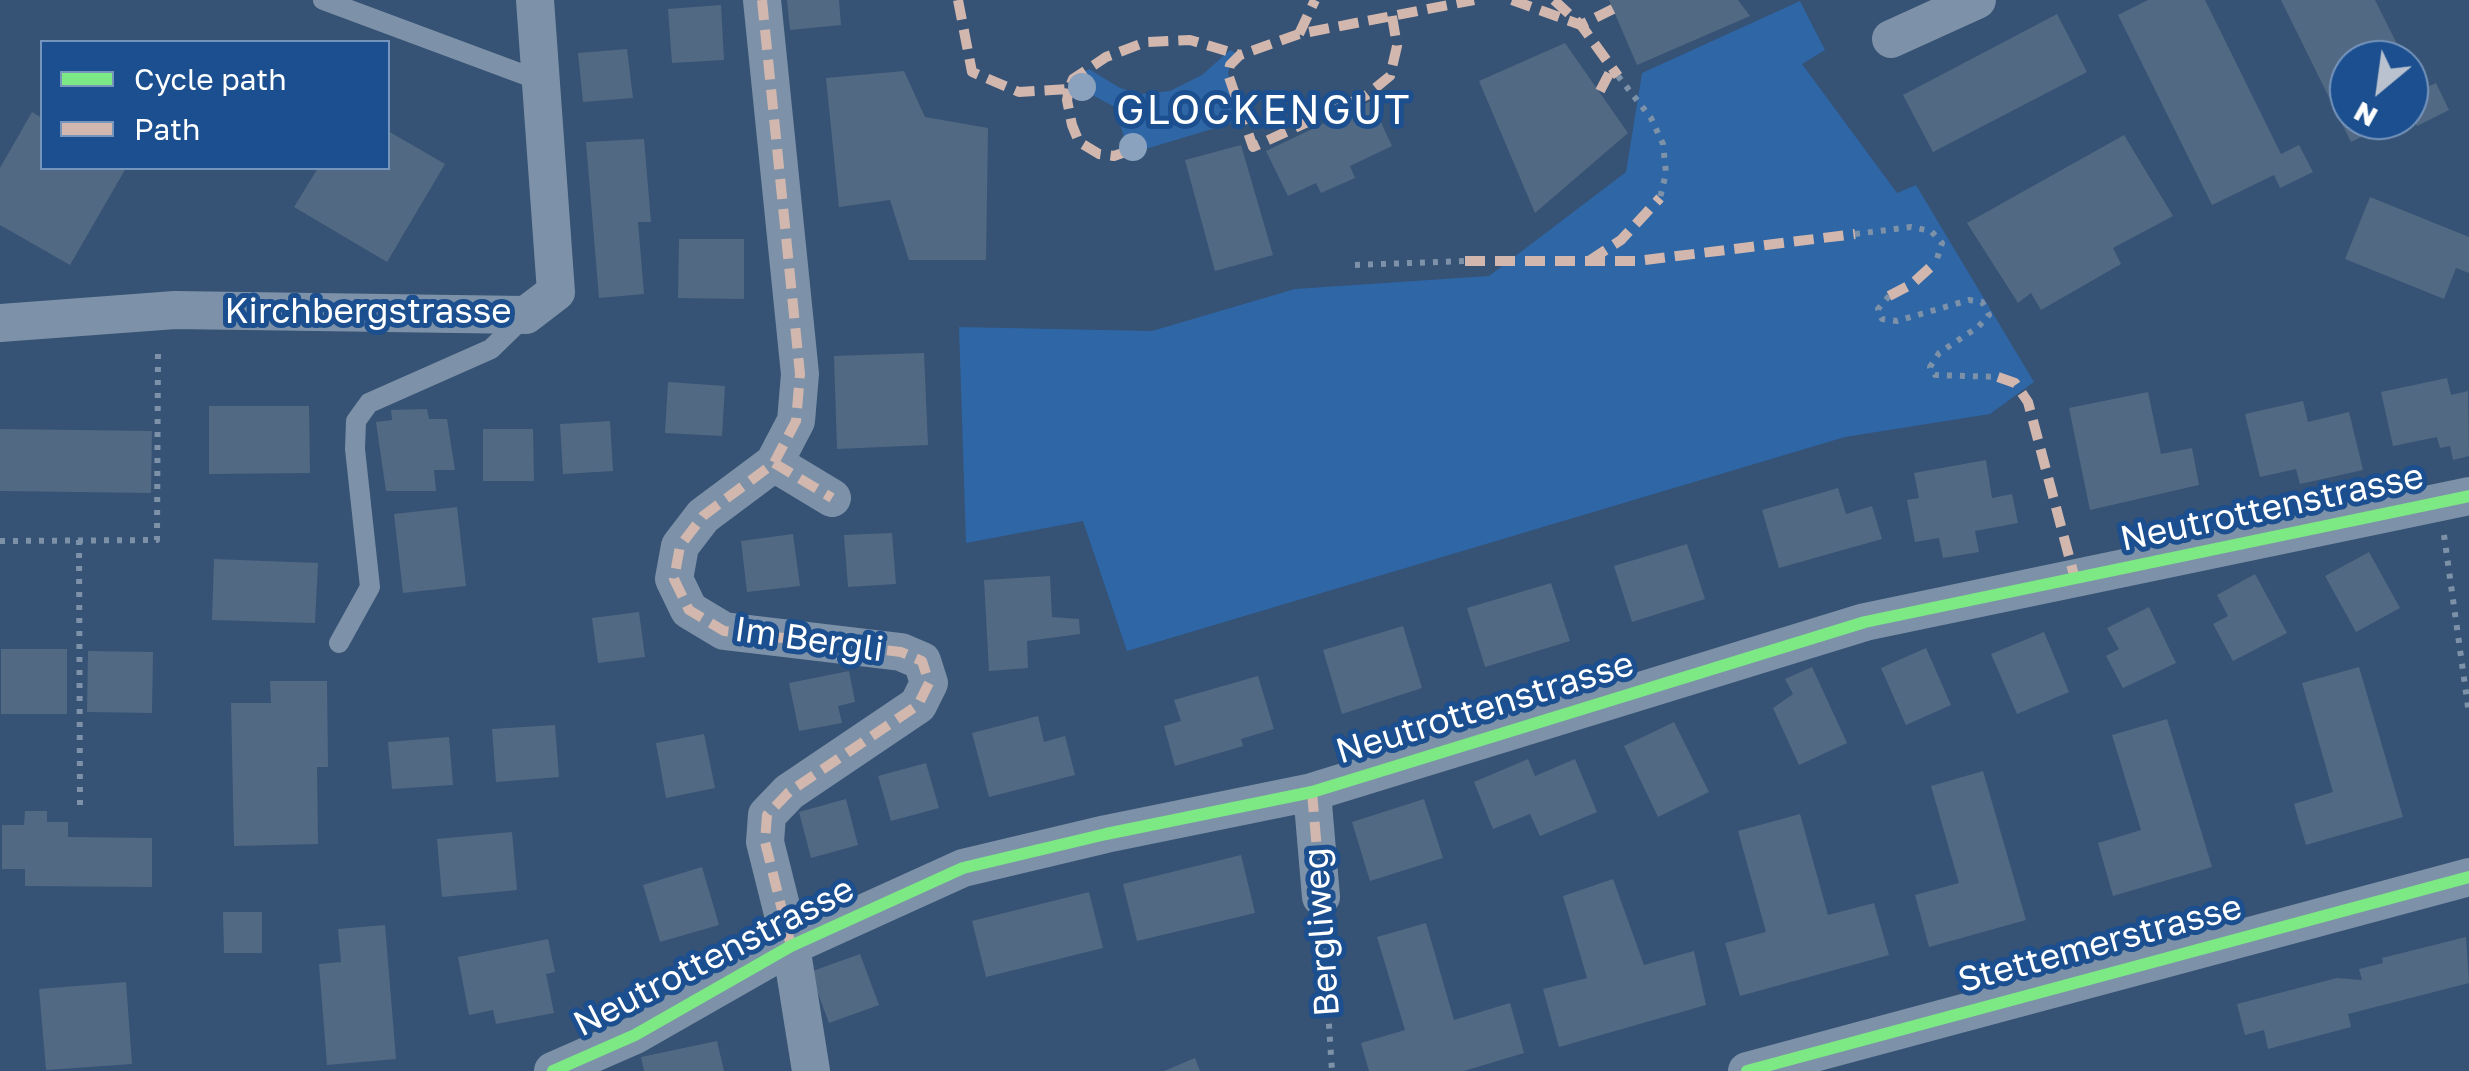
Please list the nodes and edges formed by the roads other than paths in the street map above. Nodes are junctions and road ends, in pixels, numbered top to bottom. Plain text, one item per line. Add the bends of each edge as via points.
1 (324, 0) edge
2 (535, 0) edge
3 (762, 0) edge
4 (1977, 0) edge
5 (1890, 39) dead end
6 (541, 81) junction
7 (526, 316) junction
8 (0, 322) edge
9 (774, 463) junction
10 (832, 498) dead end
11 (2454, 500) edge
12 (339, 642) dead end
13 (1312, 792) junction
14 (2469, 877) edge
15 (1321, 897) road end
16 (791, 946) junction
17 (553, 1071) edge
18 (811, 1071) edge
19 (1747, 1071) edge

1 - 6 lane
2 - 6 street, Kirchbergstrasse
3 - 9 street, Im Bergli via 800,374 796,421
4 - 5 street
6 - 7 street, Kirchbergstrasse via 556,292
7 - 8 street, Kirchbergstrasse via 158,312
7 - 12 lane via 491,349 369,403 356,421 370,586
9 - 10 street
9 - 16 street, Im Bergli via 703,516 680,546 674,579 689,610 724,631 901,652 922,662 928,683 918,705 789,792 767,815 765,842
11 - 13 street, Neutrottenstrasse via 1865,622
13 - 15 street, Bergliweg
13 - 16 street, Neutrottenstrasse via 963,868
14 - 19 street, Stettemerstrasse
16 - 17 street, Neutrottenstrasse via 636,1036
16 - 18 street, Im Bergli

